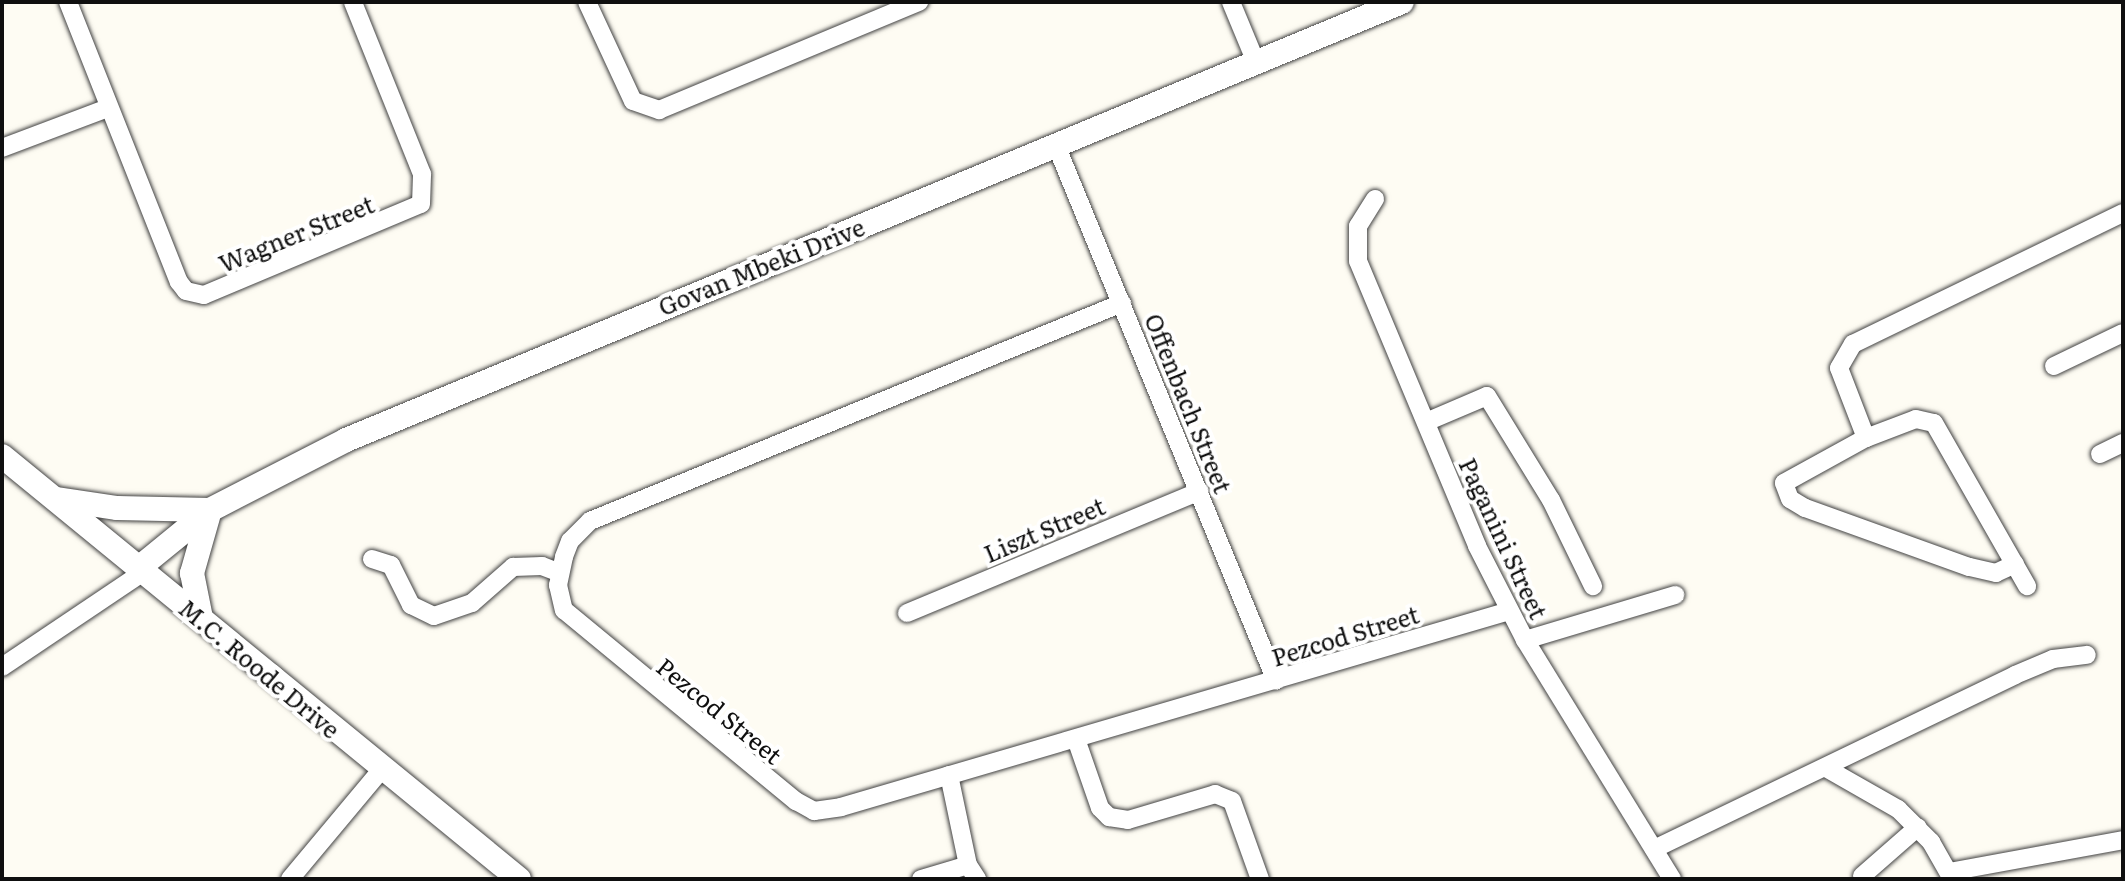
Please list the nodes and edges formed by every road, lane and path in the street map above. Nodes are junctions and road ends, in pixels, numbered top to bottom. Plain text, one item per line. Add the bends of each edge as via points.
1 (68, 2) edge
2 (353, 2) edge
3 (587, 2) edge
4 (919, 2) edge
5 (1231, 2) edge
6 (1402, 2) edge
7 (1255, 60) junction
8 (108, 108) junction
9 (1056, 145) junction
10 (2, 148) edge
11 (1375, 199) dead end
12 (2123, 213) edge
13 (1122, 303) junction
14 (2123, 333) edge
15 (2054, 366) dead end
16 (1426, 422) junction
17 (1866, 438) junction
18 (2123, 443) edge
19 (2100, 454) dead end
20 (2, 456) edge
21 (1200, 491) junction
22 (55, 499) junction
23 (210, 510) junction
24 (372, 559) dead end
25 (2015, 564) junction
26 (143, 569) junction
27 (560, 573) junction
28 (1593, 586) dead end
29 (2027, 586) dead end
30 (1675, 595) dead end
31 (1509, 611) junction
32 (907, 613) dead end
33 (201, 618) junction
34 (1525, 640) junction
35 (2087, 655) dead end
36 (2, 667) edge
37 (1276, 681) junction
38 (1076, 739) junction
39 (1826, 768) junction
40 (382, 769) junction
41 (949, 775) junction
42 (1918, 827) junction
43 (2123, 840) edge
44 (1654, 849) junction
45 (972, 872) edge
46 (1862, 876) dead end
47 (1950, 876) edge
48 (290, 879) edge
49 (519, 879) edge
50 (921, 879) edge
51 (1260, 879) edge
52 (1672, 879) edge

1 - 8 street, Wagner Street
2 - 8 street, Wagner Street via 422,174 424,196 413,211 224,289 194,294 179,282
3 - 4 street via 626,90 649,110
5 - 7 street
6 - 7 street, Govan Mbeki Drive
7 - 9 street, Govan Mbeki Drive
8 - 10 street
9 - 13 street, Offenbach Street
9 - 23 street, Govan Mbeki Drive via 346,440
11 - 16 street, Paganini Street via 1358,226 1358,261
12 - 17 street via 1853,344 1839,368
13 - 21 street, Offenbach Street
13 - 27 street via 590,521 570,541
14 - 15 street
16 - 28 street via 1487,396 1551,500
16 - 31 street, Paganini Street
17 - 25 street via 1916,419 1934,423
17 - 25 street via 1792,474 1784,483 1790,499 1969,567 1996,573
18 - 19 street
20 - 22 street, M.C. Roode Drive
21 - 32 street, Liszt Street
21 - 37 street, Offenbach Street
22 - 23 street via 117,508
22 - 26 street, M.C. Roode Drive
23 - 26 street, Govan Mbeki Drive
23 - 33 street via 192,573
24 - 27 street via 391,565 411,605 434,616 472,603 513,567 542,566
25 - 29 street
26 - 33 street, M.C. Roode Drive
26 - 36 street
27 - 41 street, Pezcod Street via 560,598 575,624 807,808 841,807
30 - 34 street
31 - 34 street, Paganini Street
31 - 37 street, Pezcod Street
33 - 40 street, M.C. Roode Drive
34 - 44 street, Paganini Street
35 - 39 street via 2053,659 2015,675
37 - 38 street, Pezcod Street
38 - 41 street, Pezcod Street
38 - 51 street via 1100,808 1109,817 1128,820 1215,794 1232,801
39 - 42 street via 1886,801
39 - 44 street
40 - 48 street
40 - 49 street, M.C. Roode Drive
41 - 45 street
42 - 46 street
42 - 47 street
43 - 47 street
44 - 52 street, Paganini Street
45 - 50 street

